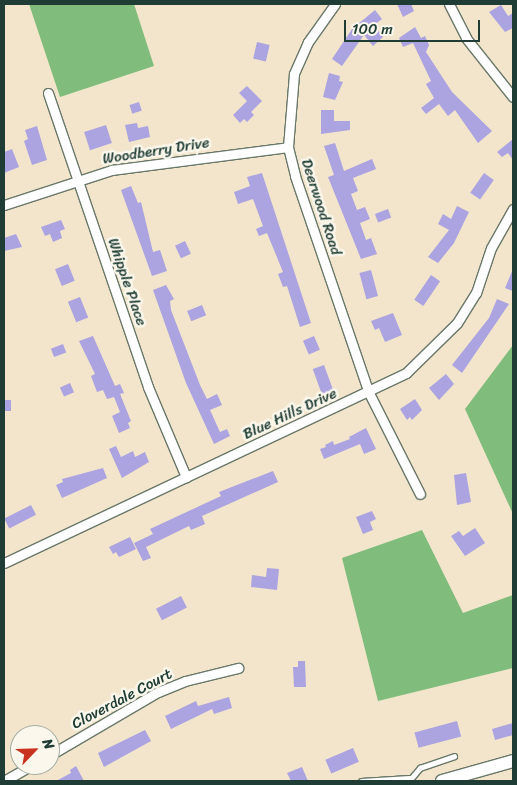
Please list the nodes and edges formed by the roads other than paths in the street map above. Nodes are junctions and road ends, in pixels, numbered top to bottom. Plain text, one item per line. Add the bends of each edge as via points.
1 (335, 4) edge
2 (448, 4) edge
3 (48, 93) dead end
4 (513, 97) edge
5 (288, 146) junction
6 (77, 181) junction
7 (4, 205) edge
8 (513, 209) edge
9 (369, 393) junction
10 (186, 477) junction
11 (420, 494) dead end
12 (4, 563) edge
13 (238, 668) dead end
14 (60, 749) edge
15 (454, 756) dead end
16 (513, 761) edge
17 (477, 777) edge
18 (409, 780) edge
19 (361, 781) edge
20 (442, 781) edge

1 - 5 street, Deerwood Road via 308,42 294,74
2 - 4 street via 466,38
3 - 6 street, Whipple Place
5 - 6 street, Woodberry Drive via 112,170
5 - 9 street, Deerwood Road via 294,176
6 - 7 street, Woodberry Drive
6 - 10 street, Whipple Place via 148,386
8 - 9 street, Blue Hills Drive via 491,248 476,293 456,323 406,373
9 - 10 street, Blue Hills Drive
9 - 11 street, Deerwood Road
10 - 12 street, Blue Hills Drive
13 - 14 street, Cloverdale Court via 185,681 158,692
15 - 18 lane via 420,768
16 - 17 main road
17 - 20 main road
18 - 19 lane

